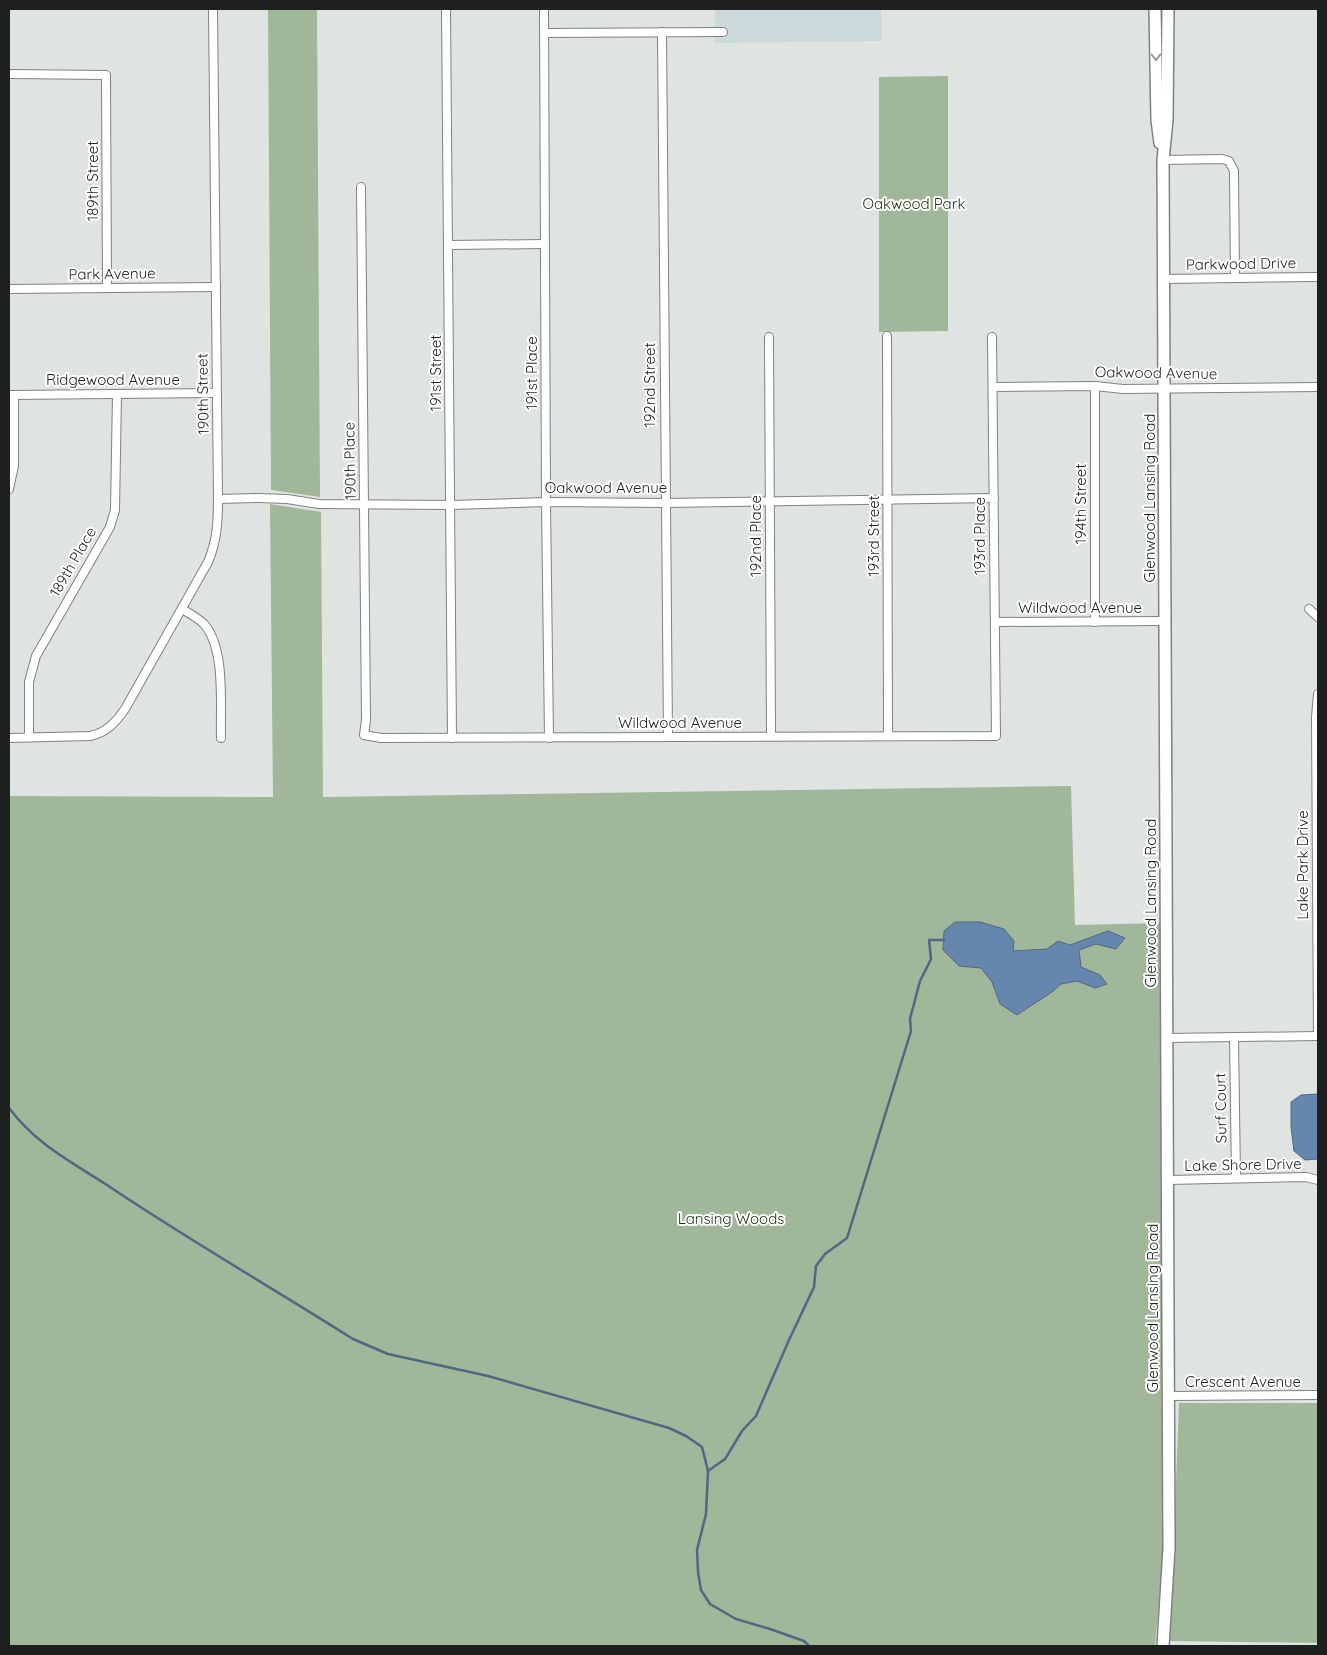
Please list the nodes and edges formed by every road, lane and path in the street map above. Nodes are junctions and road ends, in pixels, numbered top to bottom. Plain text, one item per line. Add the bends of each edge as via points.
1 (213, 9) edge
2 (446, 9) edge
3 (544, 9) edge
4 (1155, 9) edge
5 (1168, 9) edge
6 (544, 32) junction
7 (662, 32) junction
8 (723, 32) dead end
9 (9, 74) edge
10 (1163, 160) junction
11 (361, 187) dead end
12 (545, 244) junction
13 (449, 245) junction
14 (1318, 277) edge
15 (1235, 278) junction
16 (1164, 279) junction
17 (216, 286) junction
18 (107, 288) junction
19 (9, 289) edge
20 (887, 336) dead end
21 (769, 337) dead end
22 (992, 337) dead end
23 (1095, 386) junction
24 (1318, 386) edge
25 (993, 387) junction
26 (1164, 389) junction
27 (216, 393) junction
28 (117, 394) junction
29 (12, 395) edge
30 (9, 489) edge
31 (994, 498) junction
32 (218, 499) junction
33 (888, 500) junction
34 (770, 501) junction
35 (546, 502) junction
36 (665, 502) junction
37 (364, 503) junction
38 (451, 505) junction
39 (182, 609) junction
40 (1309, 609) dead end
41 (1318, 617) edge
42 (1165, 621) junction
43 (995, 622) junction
44 (1095, 622) junction
45 (1318, 694) edge
46 (364, 735) joint
47 (668, 736) junction
48 (771, 736) junction
49 (888, 736) junction
50 (996, 736) joint
51 (29, 737) junction
52 (9, 738) edge
53 (221, 738) dead end
54 (452, 738) junction
55 (549, 738) junction
56 (1318, 1036) edge
57 (1167, 1038) junction
58 (1234, 1038) junction
59 (1236, 1178) junction
60 (1168, 1180) junction
61 (1318, 1180) edge
62 (1318, 1395) edge
63 (1169, 1396) junction
64 (1163, 1646) edge

1 - 17 street, 190th Street
2 - 13 street, 191st Street
3 - 6 street, 191st Place
4 -> 10 main road, Glenwood Lansing Road via 1157,120
5 - 10 main road, Glenwood Lansing Road via 1167,120
6 - 7 street
6 - 12 street, 191st Place
7 - 8 street
7 - 36 street, 192nd Street
9 - 18 street, 189th Street via 106,75
10 - 15 street via 1229,161 1234,171
10 - 16 main road, Glenwood Lansing Road
11 - 37 street, 190th Place
12 - 13 street
12 - 35 street, 191st Place
13 - 38 street, 191st Street
14 - 15 street, Parkwood Drive
15 - 16 street, Parkwood Drive
16 - 26 main road, Glenwood Lansing Road
17 - 18 street, Park Avenue
17 - 27 street, 190th Street
18 - 19 street, Park Avenue
20 - 33 street, 193rd Street
21 - 34 street, 192nd Place
22 - 25 street, 193rd Place
23 - 25 street, Oakwood Avenue
23 - 26 street, Oakwood Avenue
23 - 44 street, 194th Street
24 - 26 street, Oakwood Avenue
25 - 31 street, 193rd Place
26 - 42 main road, Glenwood Lansing Road
27 - 28 street, Ridgewood Avenue
27 - 32 street, 190th Street
28 - 29 street, Ridgewood Avenue
28 - 51 street, 189th Place via 116,510 110,527 36,656 29,682
29 - 30 street via 14,466
31 - 33 street, Oakwood Avenue
31 - 43 street, 193rd Place
32 - 37 street, Oakwood Avenue
32 - 39 street, 190th Street via 213,551
33 - 34 street, Oakwood Avenue
33 - 49 street, 193rd Street
34 - 36 street, Oakwood Avenue
34 - 48 street, 192nd Place
35 - 36 street, Oakwood Avenue
35 - 38 street, Oakwood Avenue
35 - 55 street, 191st Place
36 - 47 street, 192nd Street
37 - 38 street, Oakwood Avenue
37 - 46 street, 190th Place
38 - 54 street, 191st Street
39 - 51 street, 190th Street via 120,717 106,730 90,736
39 - 53 street via 204,624 216,646 220,673
40 - 41 street
42 - 44 street, Wildwood Avenue
42 - 57 main road, Glenwood Lansing Road
43 - 44 street, Wildwood Avenue
43 - 50 street, 193rd Place
45 - 56 street, Lake Park Drive
46 - 54 street, Wildwood Avenue
47 - 48 street, Wildwood Avenue
47 - 55 street, Wildwood Avenue
48 - 49 street, Wildwood Avenue
49 - 50 street, Wildwood Avenue
51 - 52 street
54 - 55 street, Wildwood Avenue
56 - 58 street
57 - 58 street
57 - 60 main road, Glenwood Lansing Road
58 - 59 street, Surf Court
59 - 60 street, Lake Shore Drive
59 - 61 street, Lake Shore Drive via 1306,1177
60 - 63 main road, Glenwood Lansing Road
62 - 63 street, Crescent Avenue
63 - 64 main road, Glenwood Lansing Road via 1169,1548

